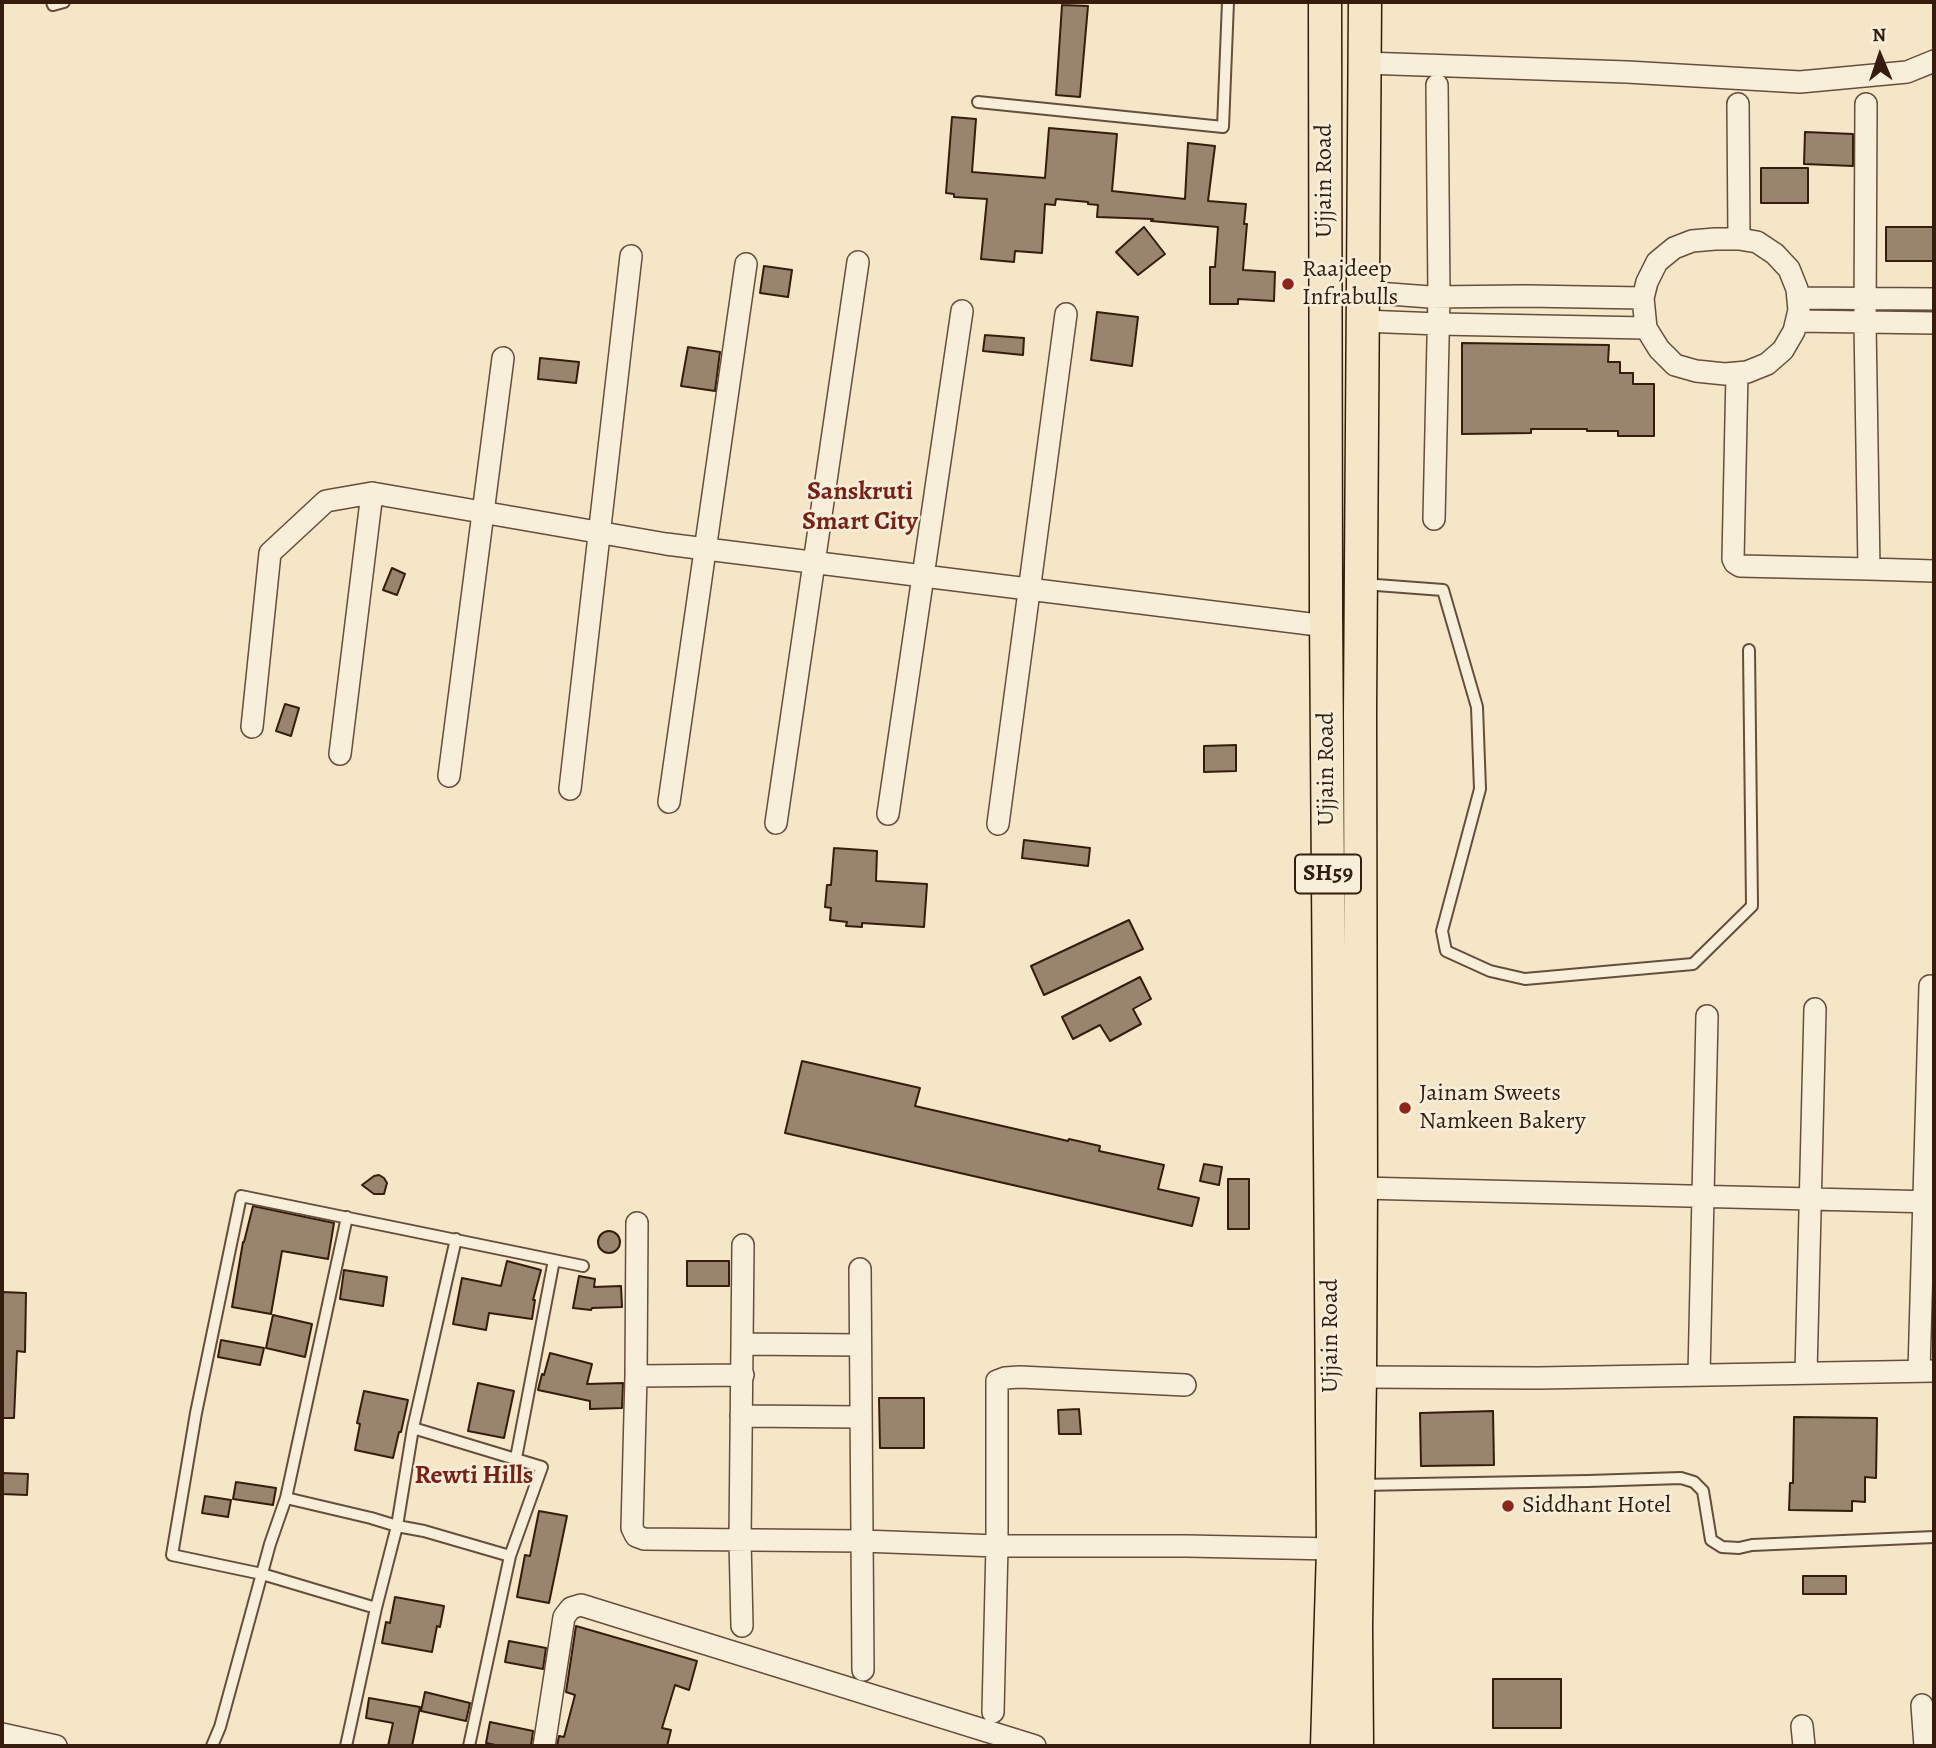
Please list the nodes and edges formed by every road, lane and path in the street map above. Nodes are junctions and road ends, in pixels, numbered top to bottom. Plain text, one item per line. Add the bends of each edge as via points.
1 (52, 2) edge
2 (65, 2) edge
3 (1228, 2) edge
4 (1325, 2) edge
5 (1365, 2) edge
6 (1934, 61) edge
7 (1364, 62) junction
8 (1437, 85) dead end
9 (978, 102) dead end
10 (1324, 103) junction
11 (1738, 104) dead end
12 (1866, 104) dead end
13 (1364, 105) junction
14 (1739, 239) junction
15 (631, 256) dead end
16 (858, 262) dead end
17 (746, 264) dead end
18 (1439, 296) junction
19 (1526, 296) junction
20 (1643, 298) junction
21 (1798, 298) junction
22 (1866, 298) junction
23 (1934, 299) edge
24 (1363, 307) junction
25 (962, 312) dead end
26 (1066, 314) dead end
27 (1797, 321) junction
28 (1866, 323) junction
29 (1439, 324) junction
30 (1934, 324) edge
31 (1526, 325) junction
32 (1646, 328) junction
33 (503, 358) dead end
34 (1737, 373) junction
35 (372, 493) junction
36 (484, 513) junction
37 (1434, 519) dead end
38 (600, 533) junction
39 (705, 549) junction
40 (814, 562) junction
41 (1869, 569) junction
42 (1934, 571) edge
43 (923, 576) junction
44 (1361, 584) junction
45 (1029, 589) junction
46 (1326, 626) junction
47 (1749, 650) dead end
48 (252, 727) dead end
49 (340, 754) dead end
50 (449, 776) dead end
51 (570, 789) dead end
52 (669, 802) dead end
53 (888, 814) dead end
54 (776, 823) dead end
55 (998, 824) dead end
56 (1930, 986) dead end
57 (1815, 1009) dead end
58 (1707, 1016) dead end
59 (1361, 1188) junction
60 (1703, 1196) junction
61 (1811, 1198) junction
62 (1929, 1202) edge
63 (347, 1217) junction
64 (636, 1223) dead end
65 (456, 1239) junction
66 (743, 1245) dead end
67 (554, 1260) junction
68 (583, 1266) dead end
69 (860, 1269) dead end
70 (743, 1344) junction
71 (860, 1345) junction
72 (1927, 1371) edge
73 (1806, 1373) junction
74 (743, 1375) junction
75 (1699, 1375) junction
76 (636, 1376) junction
77 (1360, 1377) junction
78 (1185, 1385) dead end
79 (741, 1416) junction
80 (860, 1417) junction
81 (413, 1428) junction
82 (516, 1458) junction
83 (1358, 1485) junction
84 (286, 1498) junction
85 (397, 1526) junction
86 (1934, 1537) edge
87 (740, 1540) junction
88 (862, 1541) junction
89 (997, 1546) junction
90 (1333, 1549) junction
91 (510, 1556) junction
92 (262, 1574) junction
93 (376, 1608) junction
94 (742, 1626) dead end
95 (863, 1670) dead end
96 (1922, 1705) dead end
97 (993, 1712) dead end
98 (2, 1734) edge
99 (56, 1746) edge
100 (212, 1746) edge
101 (345, 1746) edge
102 (469, 1746) edge
103 (544, 1746) edge
104 (1035, 1746) edge
105 (1327, 1746) edge
106 (1357, 1746) edge
107 (1925, 1746) edge

1 - 2 lane
3 - 9 lane via 1223,127
4 - 10 main road, Ujjain Road / SH59
5 - 7 main road, Ujjain Road / SH59
6 - 7 street via 1907,72 1800,82
7 - 13 main road, Ujjain Road / SH59
8 - 18 street
10 - 13 main road
10 - 46 main road, Ujjain Road / SH59
11 - 14 street
12 - 22 street
13 - 24 main road, Ujjain Road / SH59
14 - 20 street via 1692,241 1674,248 1657,262
14 - 21 street via 1775,254 1789,269
15 - 38 street
16 - 40 street
17 - 39 street
18 - 19 street
18 - 24 street
18 - 29 street
19 - 20 street
19 - 31 street
20 - 32 street
21 - 22 street
21 - 27 street
22 - 23 street
22 - 28 street
24 - 29 street
24 - 44 main road, Ujjain Road / SH59
25 - 43 street
26 - 45 street
27 - 28 street
27 - 34 street via 1783,350 1767,364
28 - 30 street
28 - 41 street
29 - 31 street
29 - 37 street
31 - 32 street
32 - 34 street via 1675,365
33 - 36 street
34 - 41 street via 1735,563
35 - 36 street
35 - 48 street via 326,501 270,553
35 - 49 street
36 - 38 street
36 - 50 street
38 - 39 street
38 - 51 street
39 - 40 street
39 - 52 street
40 - 43 street
40 - 54 street
41 - 42 street
43 - 45 street
43 - 53 street
44 - 47 lane via 1443,590 1477,707 1480,789 1442,931 1446,951 1490,971 1525,979 1693,964 1752,906
44 - 59 main road, Ujjain Road / SH59
45 - 46 street
45 - 55 street
46 - 90 main road, Ujjain Road / SH59
56 - 62 street
57 - 61 street
58 - 60 street
59 - 60 street
59 - 77 main road, Ujjain Road / SH59
60 - 61 street
60 - 75 street
61 - 62 street
61 - 73 street
62 - 72 street
63 - 65 lane
63 - 84 lane
63 - 92 lane via 241,1196 172,1555
64 - 76 street
65 - 67 lane
65 - 81 lane
66 - 70 street
67 - 68 lane
67 - 82 lane
69 - 71 street
70 - 71 street
70 - 74 street
71 - 80 street
72 - 73 street
73 - 75 street
74 - 76 street
74 - 79 street
75 - 77 street
76 - 87 street via 632,1528 636,1536
77 - 83 main road, Ujjain Road / SH59
78 - 89 street via 1020,1377 997,1381
79 - 80 street
79 - 87 street
80 - 88 street
81 - 82 lane
81 - 85 lane
82 - 91 lane via 542,1467
83 - 86 lane via 1681,1478 1703,1491 1711,1540 1722,1547
83 - 106 main road, Ujjain Road / SH59
84 - 85 lane
84 - 92 lane
85 - 91 lane
85 - 93 lane
87 - 88 street
87 - 94 street
88 - 89 street
88 - 95 street
89 - 90 street
89 - 97 street
90 - 105 main road, Ujjain Road / SH59
91 - 102 lane
92 - 93 lane
92 - 100 lane
93 - 101 lane
96 - 107 street
98 - 99 street
103 - 104 street via 564,1617 571,1608 582,1605

